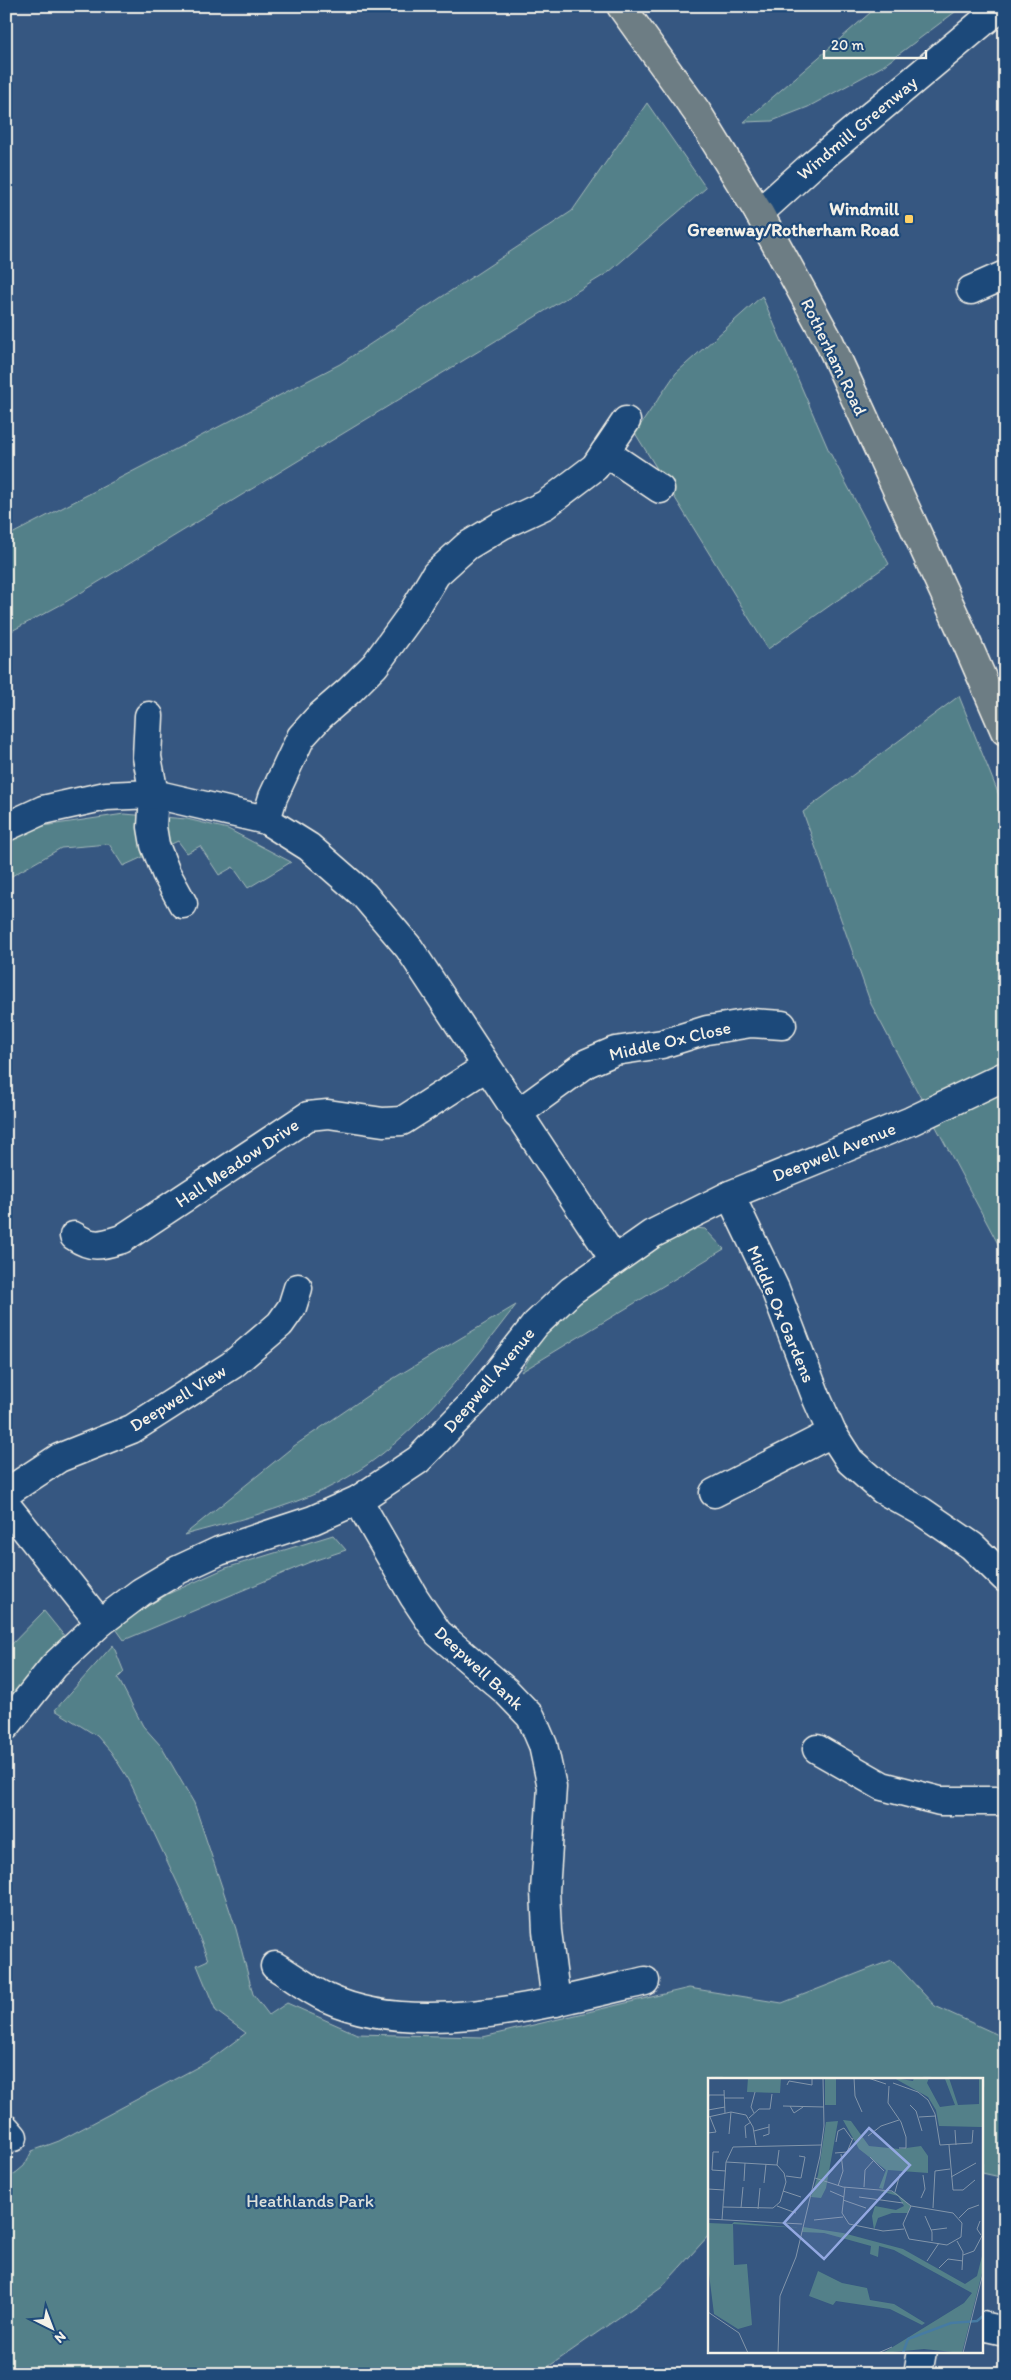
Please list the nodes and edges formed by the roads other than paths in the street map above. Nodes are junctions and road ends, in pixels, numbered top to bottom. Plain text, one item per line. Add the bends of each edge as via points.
1 (622, 6) edge
2 (1002, 6) edge
3 (759, 213) junction
4 (1005, 275) edge
5 (971, 290) dead end
6 (626, 421) dead end
7 (605, 452) junction
8 (660, 489) dead end
9 (149, 716) dead end
10 (1005, 730) edge
11 (154, 794) junction
12 (266, 820) junction
13 (6, 827) edge
14 (184, 904) dead end
15 (782, 1025) dead end
16 (486, 1067) junction
17 (1005, 1076) edge
18 (516, 1114) junction
19 (730, 1195) junction
20 (74, 1236) dead end
21 (614, 1259) junction
22 (298, 1288) dead end
23 (832, 1433) junction
24 (6, 1493) edge
25 (714, 1493) dead end
26 (358, 1500) junction
27 (6, 1505) edge
28 (1005, 1578) edge
29 (100, 1623) junction
30 (6, 1726) edge
31 (817, 1749) dead end
32 (1005, 1801) edge
33 (275, 1966) dead end
34 (645, 1981) dead end
35 (556, 2002) junction
36 (984, 2326) edge
37 (1005, 2331) edge
38 (922, 2352) edge
39 (918, 2374) edge

1 - 3 main road, Rotherham Road via 697,112
2 - 3 street, Windmill Greenway
3 - 10 main road, Rotherham Road via 829,341
4 - 5 street
6 - 7 street
7 - 8 street
7 - 12 street via 595,466 545,504 467,546 436,574 375,665 301,737
9 - 11 street via 147,757
11 - 12 street
11 - 13 street via 97,798 43,810
11 - 14 street via 152,827 155,845
12 - 16 street via 309,847 364,895 408,948
15 - 18 street, Middle Ox Close via 751,1022 707,1030 662,1044 615,1051 587,1063
16 - 18 street
16 - 20 street, Hall Meadow Drive via 402,1121 383,1122 328,1114 308,1116 122,1239 99,1245 85,1244
17 - 19 street, Deepwell Avenue via 911,1121
18 - 21 street
19 - 21 street, Deepwell Avenue via 652,1234
19 - 23 street, Middle Ox Gardens via 775,1289
21 - 26 street, Deepwell Avenue via 571,1291 535,1325 477,1400 418,1460
22 - 24 street, Deepwell View via 292,1307 280,1324 232,1365 132,1429 59,1458
23 - 25 street
23 - 28 street, Middle Ox Gardens via 850,1461 882,1490 921,1511 972,1546
26 - 29 street, Deepwell Avenue via 313,1520 219,1551 178,1570
26 - 35 street, Deepwell Bank via 438,1633 506,1691 531,1717 543,1745 552,1788 545,1891
27 - 29 street
29 - 30 street, Deepwell Avenue via 54,1666
31 - 32 street via 882,1786 940,1801
33 - 35 street via 327,1998 377,2013 432,2018
34 - 35 street
36 - 37 street
38 - 39 street

